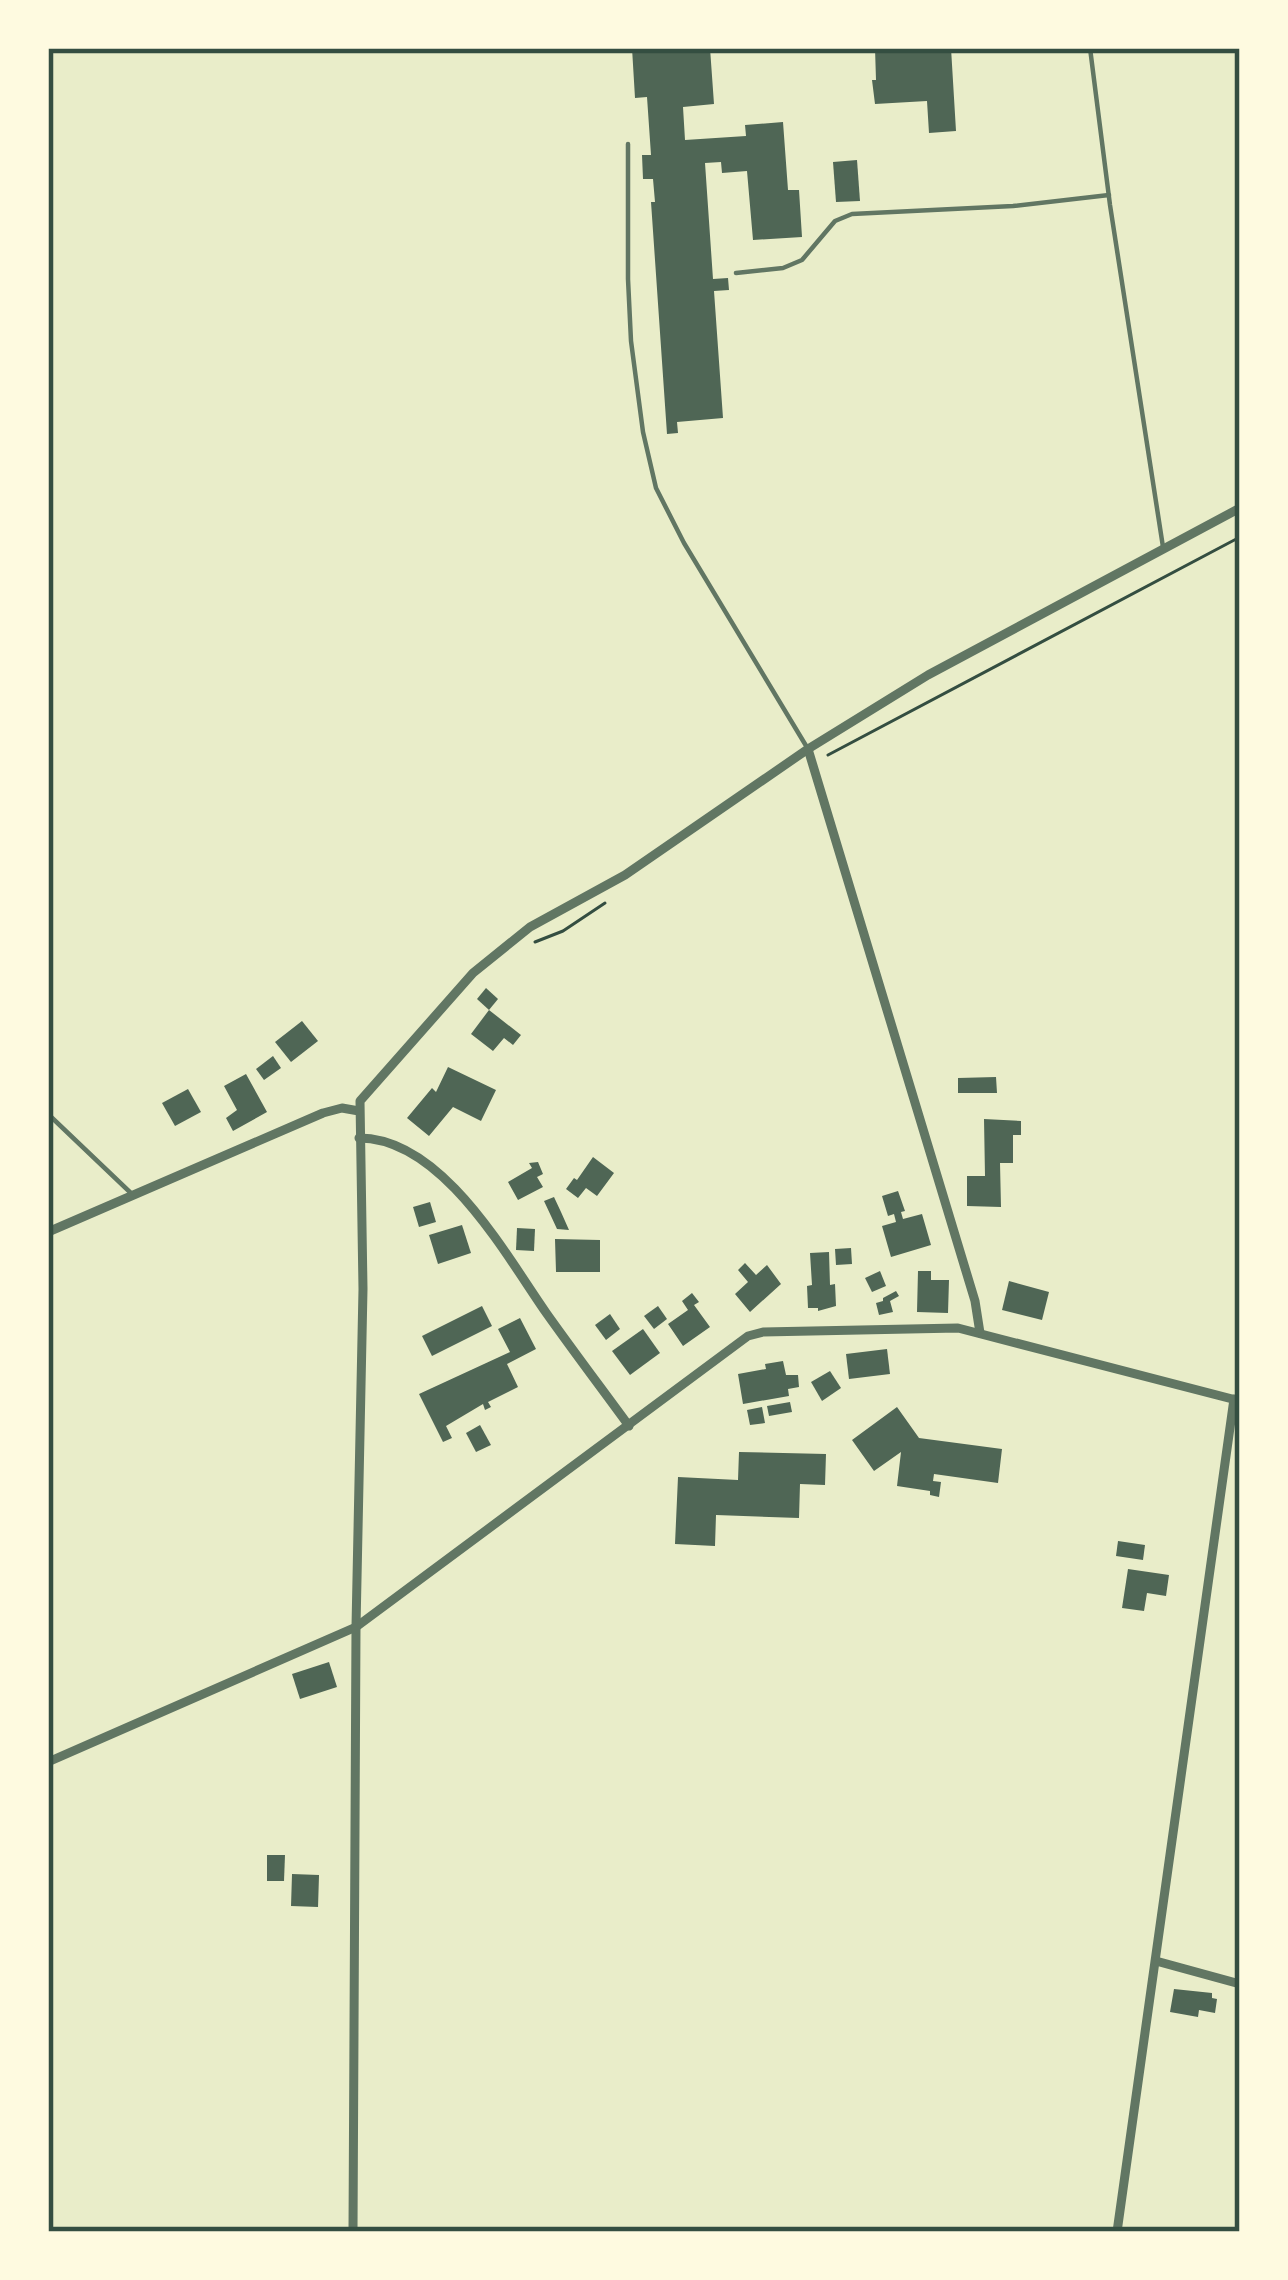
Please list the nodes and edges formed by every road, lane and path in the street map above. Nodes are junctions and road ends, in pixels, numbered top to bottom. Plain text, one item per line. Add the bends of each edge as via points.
1 (1090, 48) edge
2 (628, 144) dead end
3 (1109, 195) junction
4 (736, 273) dead end
5 (1240, 508) edge
6 (1240, 537) edge
7 (1164, 551) junction
8 (808, 749) junction
9 (814, 762) junction
10 (602, 904) dead end
11 (533, 943) dead end
12 (359, 1111) junction
13 (48, 1114) edge
14 (359, 1138) junction
15 (134, 1196) junction
16 (48, 1232) edge
17 (980, 1333) junction
18 (1237, 1400) edge
19 (629, 1426) junction
20 (356, 1627) junction
21 (48, 1762) edge
22 (1156, 1961) junction
23 (1240, 1984) edge
24 (353, 2232) edge
25 (1118, 2232) edge

1 - 3 lane
2 - 8 lane via 632,340 656,488
3 - 4 lane via 852,214 835,220 802,260
3 - 7 lane
5 - 7 street
6 - 9 path
7 - 8 street via 928,675
8 - 9 street
8 - 12 street via 625,875 530,927 473,973 363,1096
9 - 17 street
10 - 11 path
12 - 14 street
12 - 15 street via 323,1113
13 - 15 lane
14 - 19 street via 386,1140 439,1172 471,1205
14 - 20 street
15 - 16 street
17 - 18 street
17 - 19 street via 748,1336
18 - 22 street
19 - 20 street
20 - 21 street
20 - 24 street
22 - 23 street
22 - 25 street

